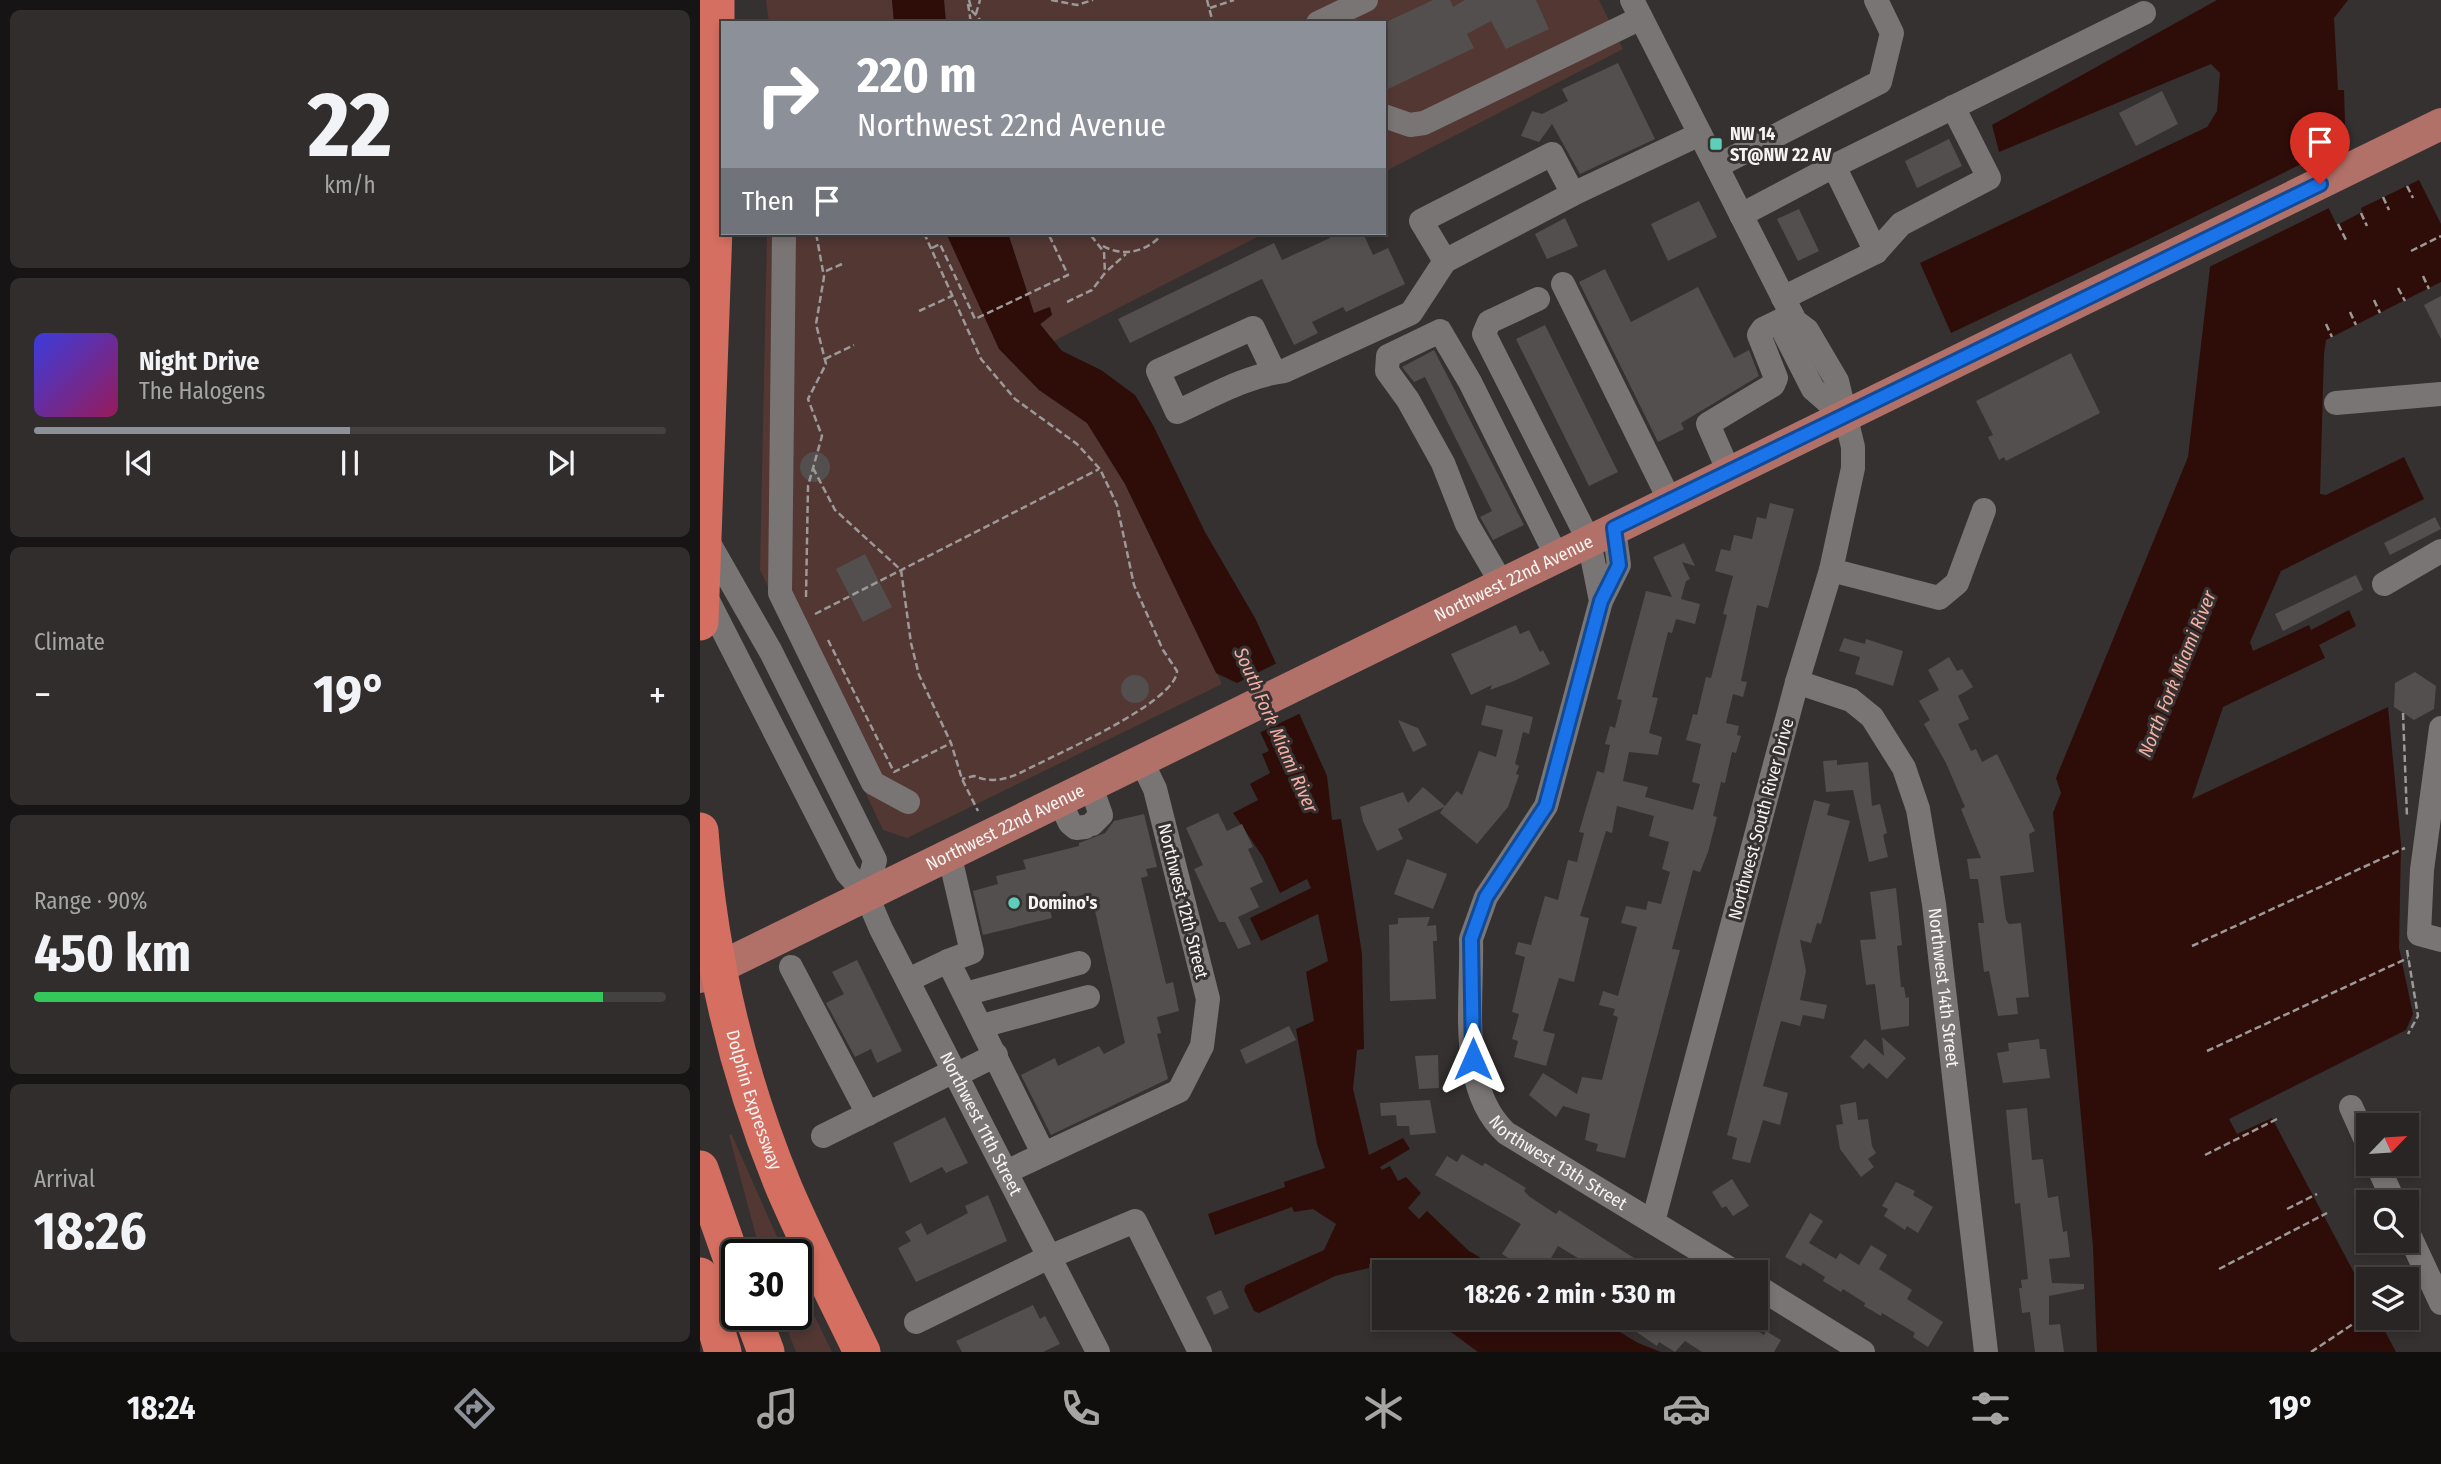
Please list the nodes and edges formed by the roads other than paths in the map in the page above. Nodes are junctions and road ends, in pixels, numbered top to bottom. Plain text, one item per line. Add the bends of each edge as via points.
1 (716, 0) edge
2 (1366, 0) edge
3 (1878, 1) edge
4 (1636, 9) edge
5 (2144, 13) dead end
6 (1322, 21) edge
7 (1953, 107) junction
8 (1386, 117) edge
9 (2441, 124) edge
10 (1700, 134) junction
11 (1717, 166) junction
12 (1834, 166) junction
13 (1573, 194) junction
14 (1741, 215) junction
15 (784, 235) edge
16 (1876, 252) junction
17 (1445, 261) junction
18 (1563, 284) dead end
19 (1538, 299) dead end
20 (1790, 311) junction
21 (1274, 372) dead end
22 (2441, 394) edge
23 (2336, 403) dead end
24 (1844, 416) junction
25 (1729, 472) junction
26 (1670, 501) junction
27 (1984, 510) dead end
28 (700, 525) edge
29 (1602, 535) junction
30 (2441, 551) edge
31 (1557, 557) junction
32 (1831, 570) junction
33 (700, 584) edge
34 (1502, 584) junction
35 (2385, 584) dead end
36 (780, 593) junction
37 (750, 615) junction
38 (713, 628) edge
39 (1797, 682) junction
40 (2441, 728) edge
41 (1141, 760) junction
42 (1090, 784) junction
43 (1059, 800) junction
44 (908, 802) dead end
45 (700, 831) edge
46 (949, 853) junction
47 (866, 894) junction
48 (2441, 940) edge
49 (948, 961) junction
50 (1079, 963) dead end
51 (791, 967) dead end
52 (700, 977) edge
53 (908, 980) junction
54 (965, 994) junction
55 (1088, 997) dead end
56 (982, 1026) junction
57 (996, 1055) junction
58 (955, 1073) junction
59 (2351, 1108) dead end
60 (868, 1114) junction
61 (2356, 1119) edge
62 (823, 1136) dead end
63 (1043, 1153) junction
64 (700, 1169) edge
65 (1006, 1171) junction
66 (1653, 1222) junction
67 (725, 1239) edge
68 (2418, 1253) edge
69 (1049, 1257) junction
70 (1715, 1260) edge
71 (700, 1276) edge
72 (1768, 1293) edge
73 (2441, 1303) edge
74 (916, 1322) dead end
75 (758, 1330) edge
76 (723, 1352) edge
77 (766, 1352) edge
78 (862, 1352) edge
79 (1098, 1352) edge
80 (1200, 1352) edge
81 (1863, 1352) edge
82 (1986, 1352) edge

1 - 38 highway via 716,171 706,446
2 - 6 street
3 - 11 street via 1892,33 1880,82
4 - 8 street via 1424,123 1410,125
4 - 10 street
5 - 7 street
7 - 12 street
7 - 16 street via 1989,178 1901,223
9 - 24 main road, Northwest 22nd Avenue
10 - 11 street
10 - 13 street
11 - 14 street
12 - 14 street
12 - 16 street
13 - 17 street
13 - 17 street via 1552,154 1421,221
14 - 20 street
15 - 36 street
16 - 20 street
17 - 21 street via 1411,313
18 - 26 street
19 - 29 street, Northwest 13th Street via 1489,323 1483,334
20 - 24 street via 1785,334 1813,389
20 - 25 street via 1759,335 1776,378 1773,385 1708,424
22 - 23 street
24 - 25 main road, Northwest 22nd Avenue
24 - 32 street, Northwest South River Drive via 1855,457
25 - 26 main road, Northwest 22nd Avenue
26 - 29 main road, Northwest 22nd Avenue
27 - 32 street via 1957,583 1939,598
28 - 37 street
29 - 31 main road, Northwest 22nd Avenue
29 - 66 street, Northwest 13th Street via 1601,601 1546,806 1486,897 1471,939 1473,1059 1483,1106 1506,1133
30 - 35 street
31 - 34 main road, Northwest 22nd Avenue
31 - 34 street via 1440,331 1388,356 1387,371 1443,463 1467,524
32 - 39 street, Northwest South River Drive
33 - 38 street, Northwest 11th Street
34 - 41 main road, Northwest 22nd Avenue
36 - 37 street
36 - 44 street via 873,783
37 - 38 street
37 - 47 street via 875,860
38 - 47 street, Northwest 11th Street via 847,873
39 - 66 street, Northwest South River Drive
39 - 82 street, Northwest 14th Street via 1851,700 1872,718 1904,768 1919,809
40 - 48 street via 2422,870 2419,934
41 - 42 main road, Northwest 22nd Avenue
41 - 63 street, Northwest 12th Street via 1155,789 1208,999 1202,1045 1179,1091
42 - 43 main road, Northwest 22nd Avenue
42 - 43 street via 1101,815 1089,825 1076,828
43 - 46 main road, Northwest 22nd Avenue
45 - 78 highway, Dolphin Expressway via 707,906 730,1022 755,1110 784,1188
46 - 47 main road, Northwest 22nd Avenue
46 - 49 street via 972,952
47 - 52 main road, Northwest 22nd Avenue
47 - 53 street, Northwest 11th Street
49 - 53 street
49 - 54 street
50 - 54 street
51 - 60 street
53 - 58 street, Northwest 11th Street
54 - 56 street
55 - 56 street
56 - 57 street
57 - 58 street
57 - 63 street
58 - 60 street
58 - 65 street, Northwest 11th Street
59 - 61 street
60 - 62 street
63 - 65 street, Northwest 12th Street
64 - 67 highway
65 - 69 street, Northwest 11th Street
66 - 70 street, Northwest 13th Street
68 - 73 street
69 - 74 street
69 - 79 street, Northwest 11th Street
69 - 80 street via 1135,1221
71 - 76 highway
72 - 81 street
75 - 77 highway

